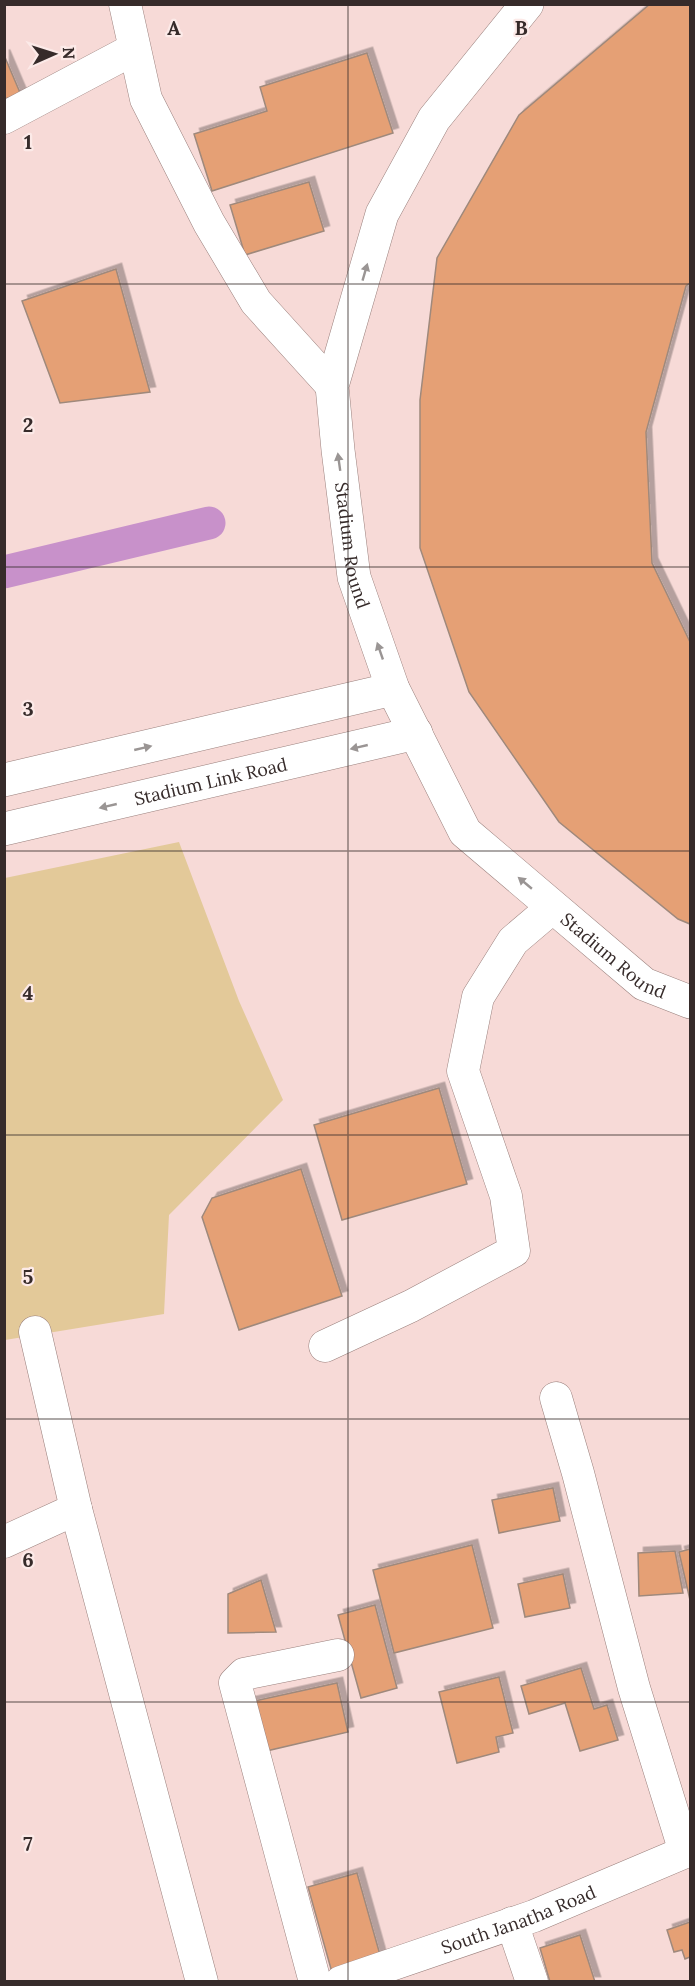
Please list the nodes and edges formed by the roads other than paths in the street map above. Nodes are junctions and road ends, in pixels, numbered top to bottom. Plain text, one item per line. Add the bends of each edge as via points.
1 (125, 4) edge
2 (527, 4) edge
3 (134, 49) junction
4 (4, 118) edge
5 (332, 386) junction
6 (393, 689) junction
7 (416, 733) junction
8 (4, 780) edge
9 (4, 829) edge
10 (553, 907) junction
11 (690, 1002) edge
12 (35, 1332) dead end
13 (325, 1346) dead end
14 (556, 1398) dead end
15 (76, 1509) junction
16 (4, 1542) edge
17 (338, 1654) dead end
18 (688, 1851) edge
19 (512, 1923) junction
20 (202, 1982) edge
21 (315, 1982) edge
22 (342, 1982) edge
23 (532, 1982) edge

1 - 3 street
5 -> 2 street, Stadium Round via 382,214 434,119
3 - 4 street
3 - 5 street via 146,99 209,223 256,302
6 -> 5 street, Stadium Round via 354,577
6 - 7 street, Stadium Round
8 -> 6 street
7 -> 9 street, Stadium Link Road
10 -> 7 street, Stadium Round via 465,832
10 - 11 street, Stadium Round via 644,984
10 - 13 street via 513,941 478,997 463,1071 506,1196 514,1251
12 - 15 street
14 - 18 street via 634,1688
15 - 16 street
15 - 20 street
17 - 21 street via 244,1674 235,1683
18 - 19 street, South Janatha Road
19 - 22 street, South Janatha Road
19 - 23 street

